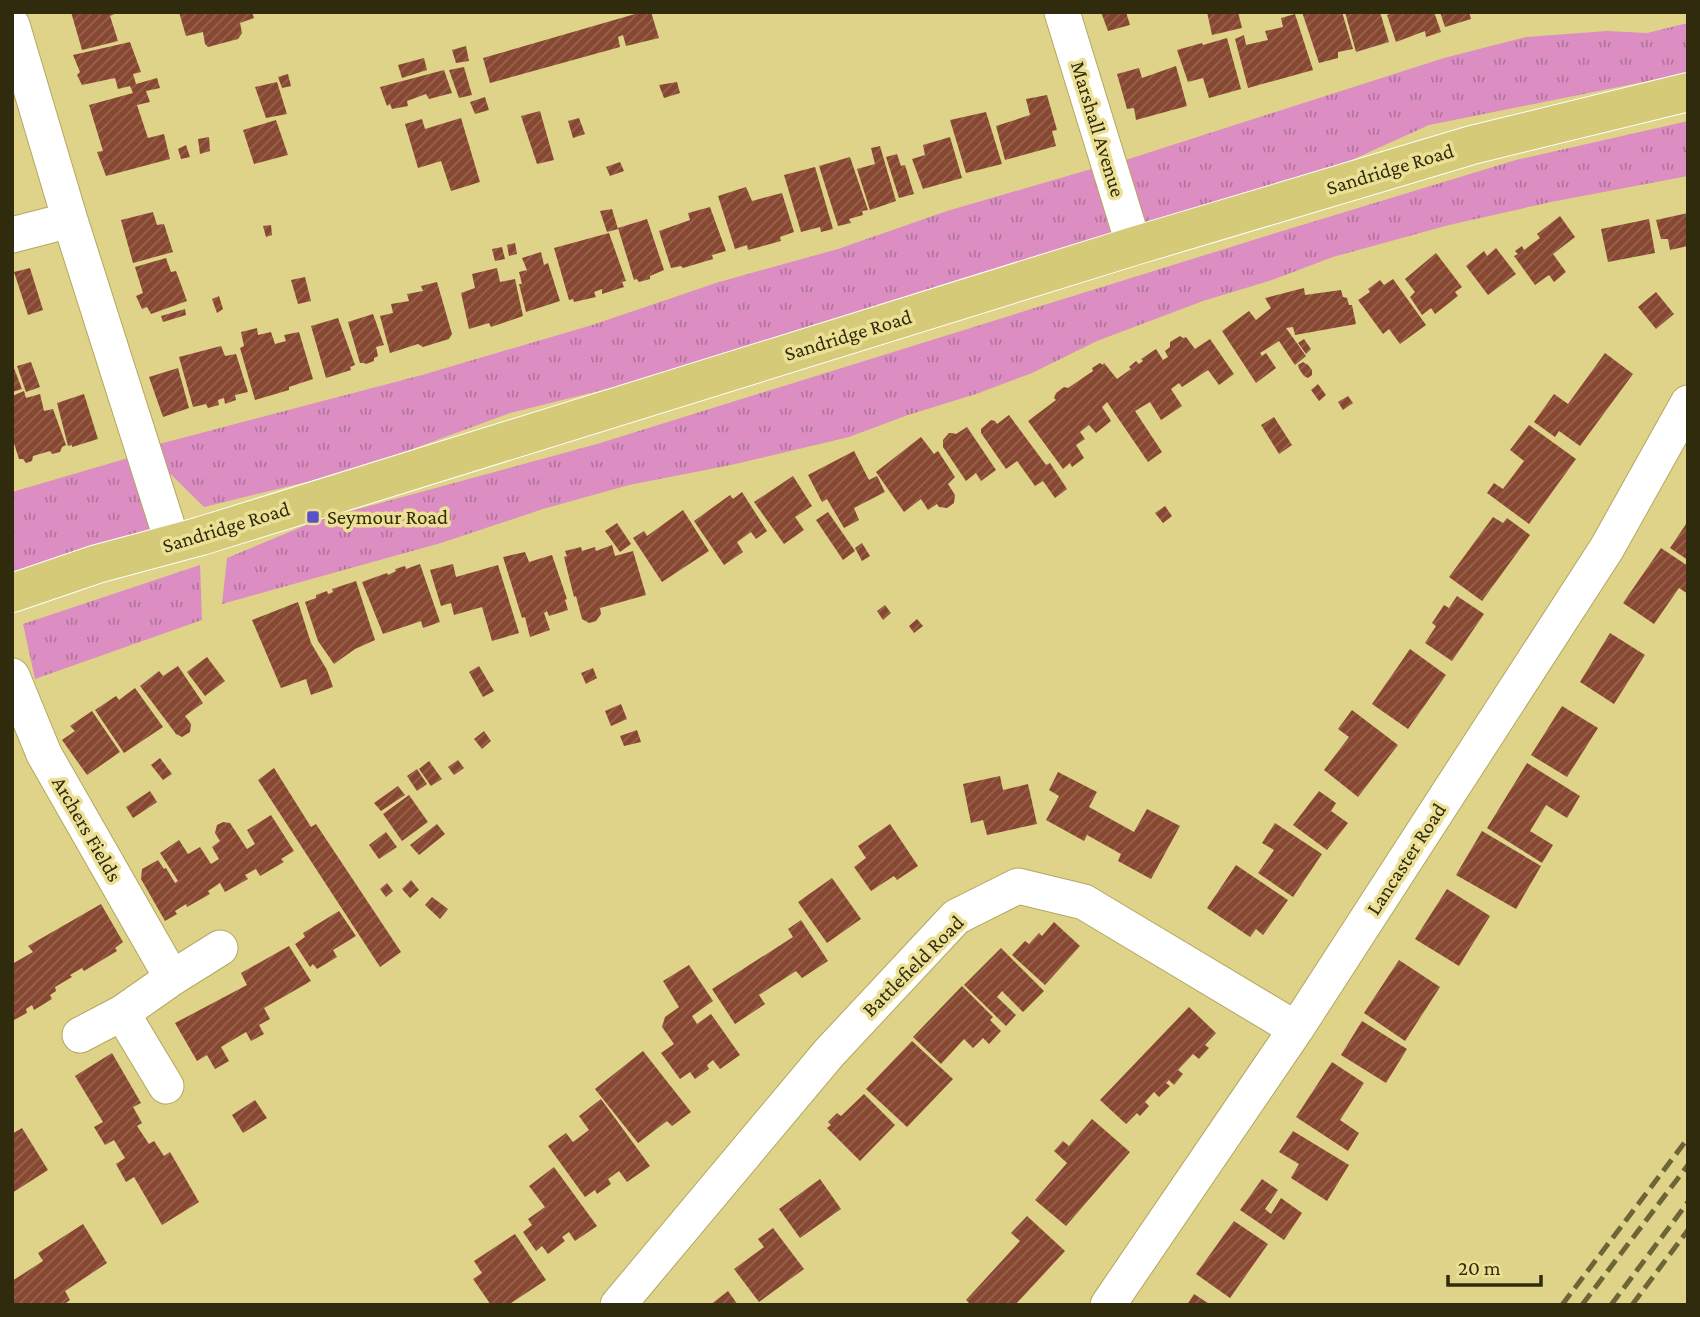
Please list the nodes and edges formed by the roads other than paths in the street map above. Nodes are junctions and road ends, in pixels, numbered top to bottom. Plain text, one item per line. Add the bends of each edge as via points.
1 (1062, 12) edge
2 (12, 25) edge
3 (1688, 92) edge
4 (70, 220) junction
5 (12, 235) edge
6 (1134, 246) junction
7 (1688, 403) edge
8 (173, 544) junction
9 (12, 593) edge
10 (12, 676) edge
11 (220, 948) dead end
12 (172, 978) junction
13 (122, 1013) junction
14 (1296, 1029) junction
15 (80, 1035) dead end
16 (166, 1086) dead end
17 (618, 1305) edge
18 (1108, 1305) edge

1 - 6 street, Marshall Avenue
2 - 4 street
3 - 6 main road, Sandridge Road via 1472,145
4 - 5 street
4 - 8 street
6 - 8 main road, Sandridge Road
7 - 14 street, Lancaster Road via 1607,548
8 - 9 main road, Sandridge Road
10 - 12 street, Archers Fields via 44,754
11 - 12 street
12 - 13 street
13 - 15 street
13 - 16 street
14 - 17 street, Battlefield Road via 1084,902 1018,886 956,917 829,1053
14 - 18 street, Lancaster Road

